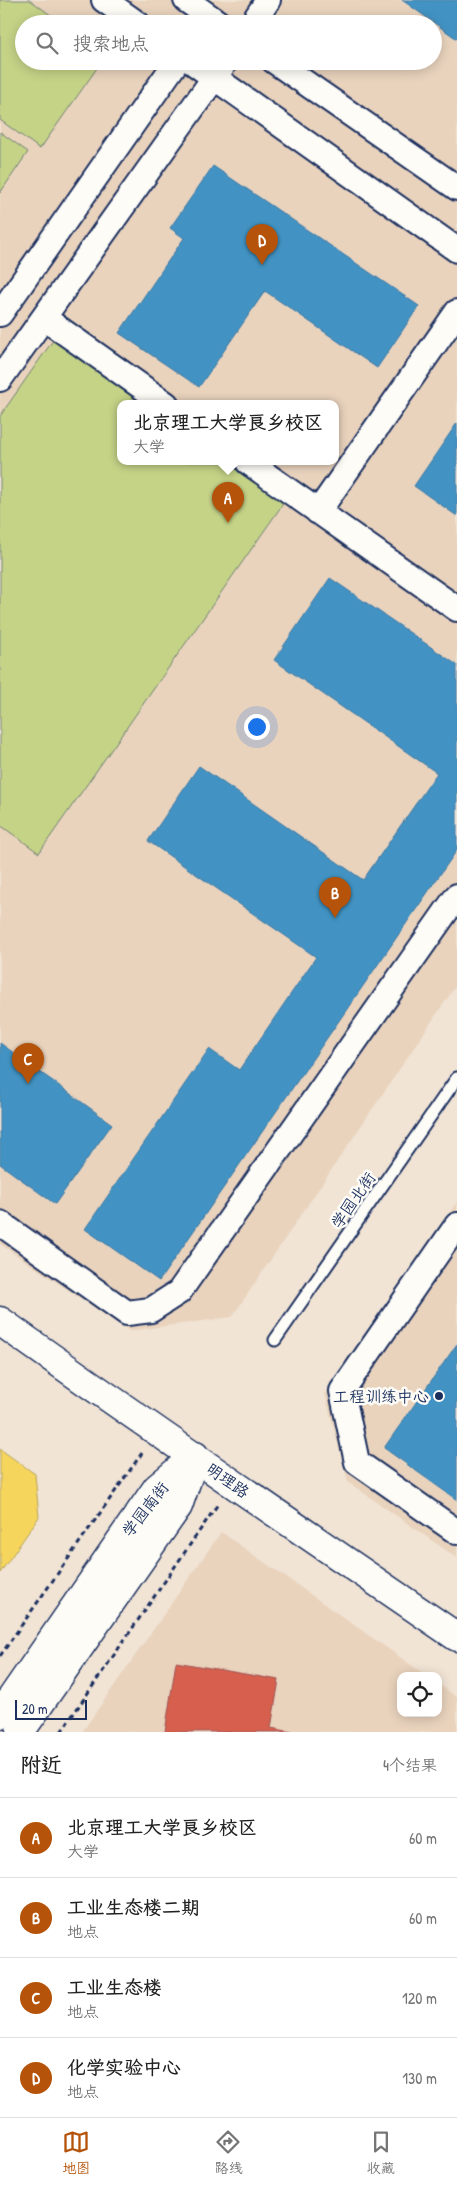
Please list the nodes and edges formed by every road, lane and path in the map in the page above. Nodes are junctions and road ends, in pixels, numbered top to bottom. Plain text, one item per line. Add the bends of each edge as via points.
1 (104, 0) edge
2 (186, 0) edge
3 (268, 0) edge
4 (125, 15) edge
5 (211, 15) edge
6 (258, 15) edge
7 (172, 70) edge
8 (219, 70) edge
9 (221, 70) edge
10 (287, 70) edge
11 (457, 188) edge
12 (457, 250) edge
13 (457, 312) edge
14 (0, 314) edge
15 (44, 318) junction
16 (0, 380) edge
17 (160, 400) edge
18 (252, 465) edge
19 (318, 512) junction
20 (457, 609) edge
21 (457, 896) edge
22 (457, 1078) edge
23 (0, 1223) edge
24 (457, 1225) edge
25 (0, 1321) edge
26 (275, 1340) dead end
27 (157, 1432) junction
28 (195, 1456) junction
29 (232, 1483) junction
30 (457, 1532) edge
31 (457, 1637) edge
32 (0, 1656) edge
33 (0, 1715) edge
34 (20, 1732) edge
35 (61, 1732) edge

1 - 4 street
2 - 5 street
3 - 6 street
7 - 14 street
8 - 15 street
9 - 12 street
10 - 11 street
13 - 19 street
15 - 16 street
15 - 17 street
18 - 19 street
19 - 20 street
21 - 23 street via 179,1292 151,1310 127,1313
22 - 26 lane, 学园北街
24 - 30 street via 342,1391 357,1462
25 - 27 street, 明理路
27 - 28 street, 明理路
27 - 32 path, 学园南街
28 - 29 street, 明理路
28 - 33 street, 学园南街 via 157,1488
28 - 34 street, 学园南街 via 178,1506
29 - 31 street, 明理路
29 - 35 path

